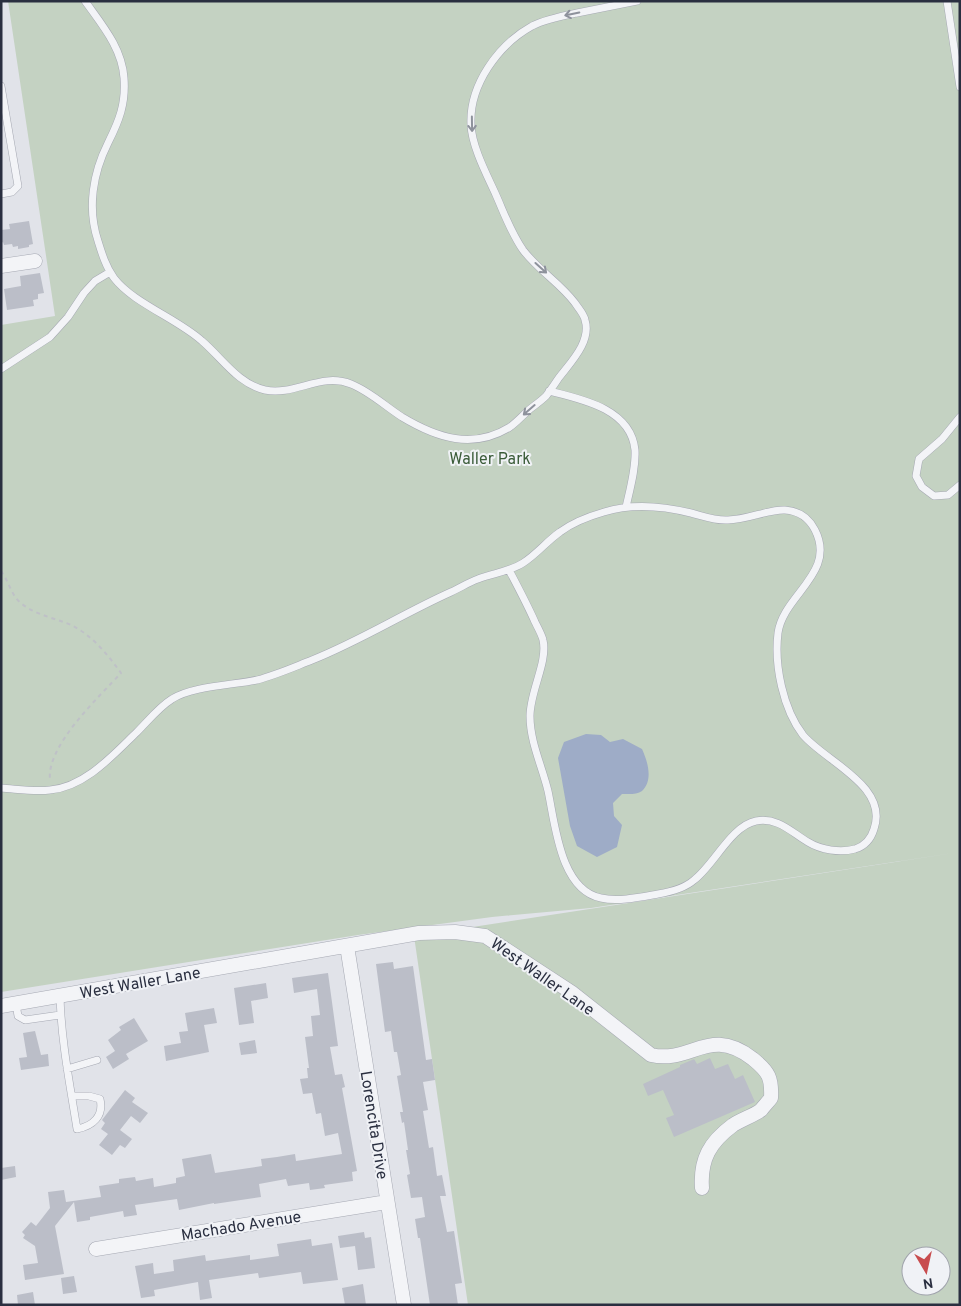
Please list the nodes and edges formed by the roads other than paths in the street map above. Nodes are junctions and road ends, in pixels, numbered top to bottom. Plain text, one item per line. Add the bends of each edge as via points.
1 (85, 1) edge
2 (637, 1) edge
3 (947, 1) edge
4 (1, 86) edge
5 (960, 87) edge
6 (1, 194) edge
7 (36, 260) dead end
8 (1, 266) edge
9 (110, 272) junction
10 (1, 369) edge
11 (549, 391) junction
12 (960, 417) edge
13 (960, 485) edge
14 (626, 507) junction
15 (509, 570) junction
16 (1, 788) edge
17 (347, 946) junction
18 (60, 996) junction
19 (16, 1004) junction
20 (1, 1006) edge
21 (60, 1015) junction
22 (97, 1060) dead end
23 (67, 1069) junction
24 (72, 1096) junction
25 (702, 1188) dead end
26 (387, 1202) junction
27 (96, 1249) dead end
28 (404, 1305) edge

1 - 9 lane via 108,32 122,66 124,81 122,111 97,172 92,198 95,234
2 -> 11 lane via 552,18 534,25 499,54 477,88 472,106 471,128 481,162 515,238 564,290 585,319 583,344
3 - 5 lane
4 - 6 lane via 18,186 12,192
7 - 8 street
9 - 10 lane via 95,281 50,337
11 -> 9 lane via 512,425 494,435 459,440 407,420 342,380 267,391 242,380 200,338 136,297 116,282
11 - 14 lane via 596,405 625,424 632,435 635,450
12 - 13 lane via 919,459 916,476 922,487 934,496 948,495
14 - 15 lane via 607,511 561,531 538,552
14 - 15 lane via 669,508 723,521 789,510 809,520 817,532 820,559 815,572 783,615 777,662 781,687 801,733 871,796 877,812 876,825 870,840 859,848 829,850 806,842 782,824 760,820 738,831 689,885 661,894 617,900 600,898 581,888 572,876 560,847 531,729 531,698 544,643
15 - 16 lane via 479,578 369,634 297,666 259,679 194,691 170,700 104,763 67,786 52,790
17 - 18 street, West Waller Lane
17 - 25 street, West Waller Lane via 419,933 456,932 485,936 571,992 651,1055 661,1058 681,1055 705,1045 722,1044 746,1054 767,1070 772,1086 771,1098 760,1110 733,1125 713,1144 705,1155
17 - 26 street, Lorencita Drive
18 - 19 street, West Waller Lane
18 - 21 lane
19 - 20 street, West Waller Lane
19 - 21 lane via 18,1016 25,1020
21 - 23 lane
22 - 23 lane
23 - 24 lane
24 - 24 lane via 77,1129 87,1127 98,1117 102,1108 100,1099
26 - 27 street, Machado Avenue
26 - 28 street, Lorencita Drive

